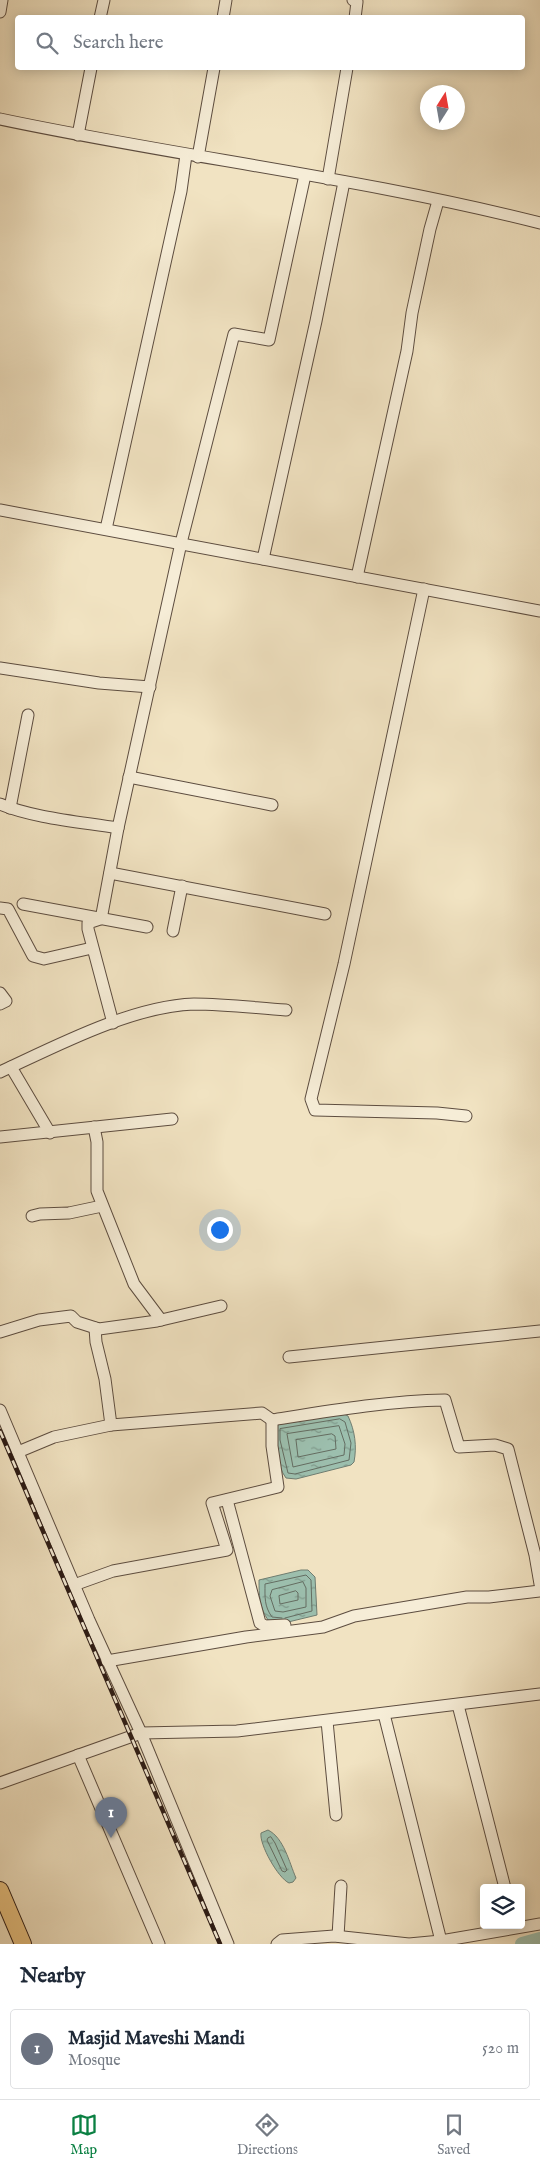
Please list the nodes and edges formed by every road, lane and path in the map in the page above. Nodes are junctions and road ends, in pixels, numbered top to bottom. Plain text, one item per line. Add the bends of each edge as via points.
1 (2, 0) edge
2 (104, 0) edge
3 (226, 0) edge
4 (353, 0) edge
5 (0, 12) edge
6 (101, 15) edge
7 (224, 15) edge
8 (355, 15) edge
9 (91, 70) edge
10 (214, 70) edge
11 (347, 70) edge
12 (0, 119) edge
13 (78, 135) junction
14 (192, 156) junction
15 (305, 175) junction
16 (328, 179) junction
17 (344, 182) junction
18 (438, 201) junction
19 (540, 223) edge
20 (0, 510) edge
21 (106, 529) junction
22 (181, 543) junction
23 (263, 559) junction
24 (357, 577) junction
25 (424, 589) junction
26 (540, 611) edge
27 (0, 668) edge
28 (150, 687) junction
29 (28, 714) dead end
30 (129, 777) junction
31 (272, 805) dead end
32 (5, 806) edge
33 (118, 828) junction
34 (110, 873) junction
35 (182, 886) junction
36 (23, 904) dead end
37 (0, 908) edge
38 (325, 914) dead end
39 (100, 919) junction
40 (147, 927) dead end
41 (173, 931) dead end
42 (92, 948) junction
43 (0, 993) edge
44 (0, 1004) edge
45 (286, 1010) dead end
46 (113, 1023) junction
47 (11, 1067) junction
48 (0, 1072) edge
49 (466, 1116) dead end
50 (172, 1119) dead end
51 (94, 1127) junction
52 (50, 1132) junction
53 (0, 1137) edge
54 (102, 1206) junction
55 (32, 1216) dead end
56 (221, 1306) dead end
57 (160, 1320) junction
58 (95, 1328) junction
59 (540, 1331) edge
60 (0, 1332) edge
61 (289, 1356) dead end
62 (0, 1410) edge
63 (272, 1420) junction
64 (111, 1425) junction
65 (18, 1452) junction
66 (226, 1500) junction
67 (535, 1533) edge
68 (540, 1584) edge
69 (74, 1585) junction
70 (540, 1591) edge
71 (354, 1616) junction
72 (107, 1661) junction
73 (540, 1694) edge
74 (458, 1705) junction
75 (384, 1714) junction
76 (327, 1721) junction
77 (141, 1733) junction
78 (78, 1755) junction
79 (0, 1783) edge
80 (336, 1815) dead end
81 (504, 1884) edge
82 (340, 1886) dead end
83 (0, 1890) edge
84 (6, 1917) edge
85 (540, 1924) edge
86 (525, 1926) edge
87 (503, 1929) edge
88 (338, 1936) junction
89 (441, 1941) junction
90 (297, 1942) edge
91 (23, 1944) edge
92 (159, 1944) edge
93 (228, 1944) edge
94 (277, 1944) edge

1 - 5 street
2 - 6 street
3 - 7 street
4 - 8 street via 357,2
9 - 13 street
10 - 14 street
11 - 16 street
12 - 13 street
13 - 14 street
14 - 15 street
14 - 21 street via 177,209
15 - 16 street
15 - 22 street via 269,340 234,334
16 - 17 street
17 - 18 street
17 - 23 street
18 - 19 street
18 - 24 street
20 - 21 street
21 - 22 street
22 - 23 street
22 - 28 street
23 - 24 street
24 - 25 street
25 - 26 street
25 - 49 street via 344,964 311,1099 315,1110
27 - 28 street
28 - 30 street
29 - 32 street
30 - 31 street
30 - 33 street
32 - 33 street
33 - 34 street
34 - 35 street
34 - 39 street
35 - 38 street
35 - 41 street
36 - 39 street
37 - 42 street via 8,909 33,956 44,959
39 - 40 street
39 - 42 street via 88,923
42 - 46 street
43 - 44 street via 6,1001
45 - 46 street via 193,1004 153,1010
46 - 47 street
47 - 48 street
47 - 52 street
50 - 51 street
51 - 52 street
51 - 54 street via 98,1142 97,1191
52 - 53 street
54 - 55 street
54 - 57 street via 134,1284
56 - 57 street
57 - 58 street
58 - 60 street via 77,1322 71,1316 39,1320
58 - 64 street
59 - 61 street
62 - 65 street
63 - 64 street via 262,1413
63 - 66 street via 278,1487
63 - 67 street via 378,1404 445,1400 460,1447 495,1445 508,1449
64 - 65 street via 54,1437
65 - 69 street
66 - 69 street via 212,1503 227,1550 113,1571
66 - 71 street via 260,1623 280,1626
67 - 68 street
69 - 72 street
70 - 71 street via 467,1597
71 - 72 street via 324,1627
72 - 77 street
73 - 74 street
74 - 75 street
74 - 81 street
75 - 76 street
75 - 89 street
76 - 77 street via 237,1732
76 - 80 street
77 - 78 street
77 - 93 street
78 - 79 street
78 - 92 street
82 - 88 street
83 - 84 highway
84 - 91 highway
85 - 86 street
87 - 89 street
88 - 89 street via 409,1944
88 - 90 street
90 - 94 street via 282,1940

